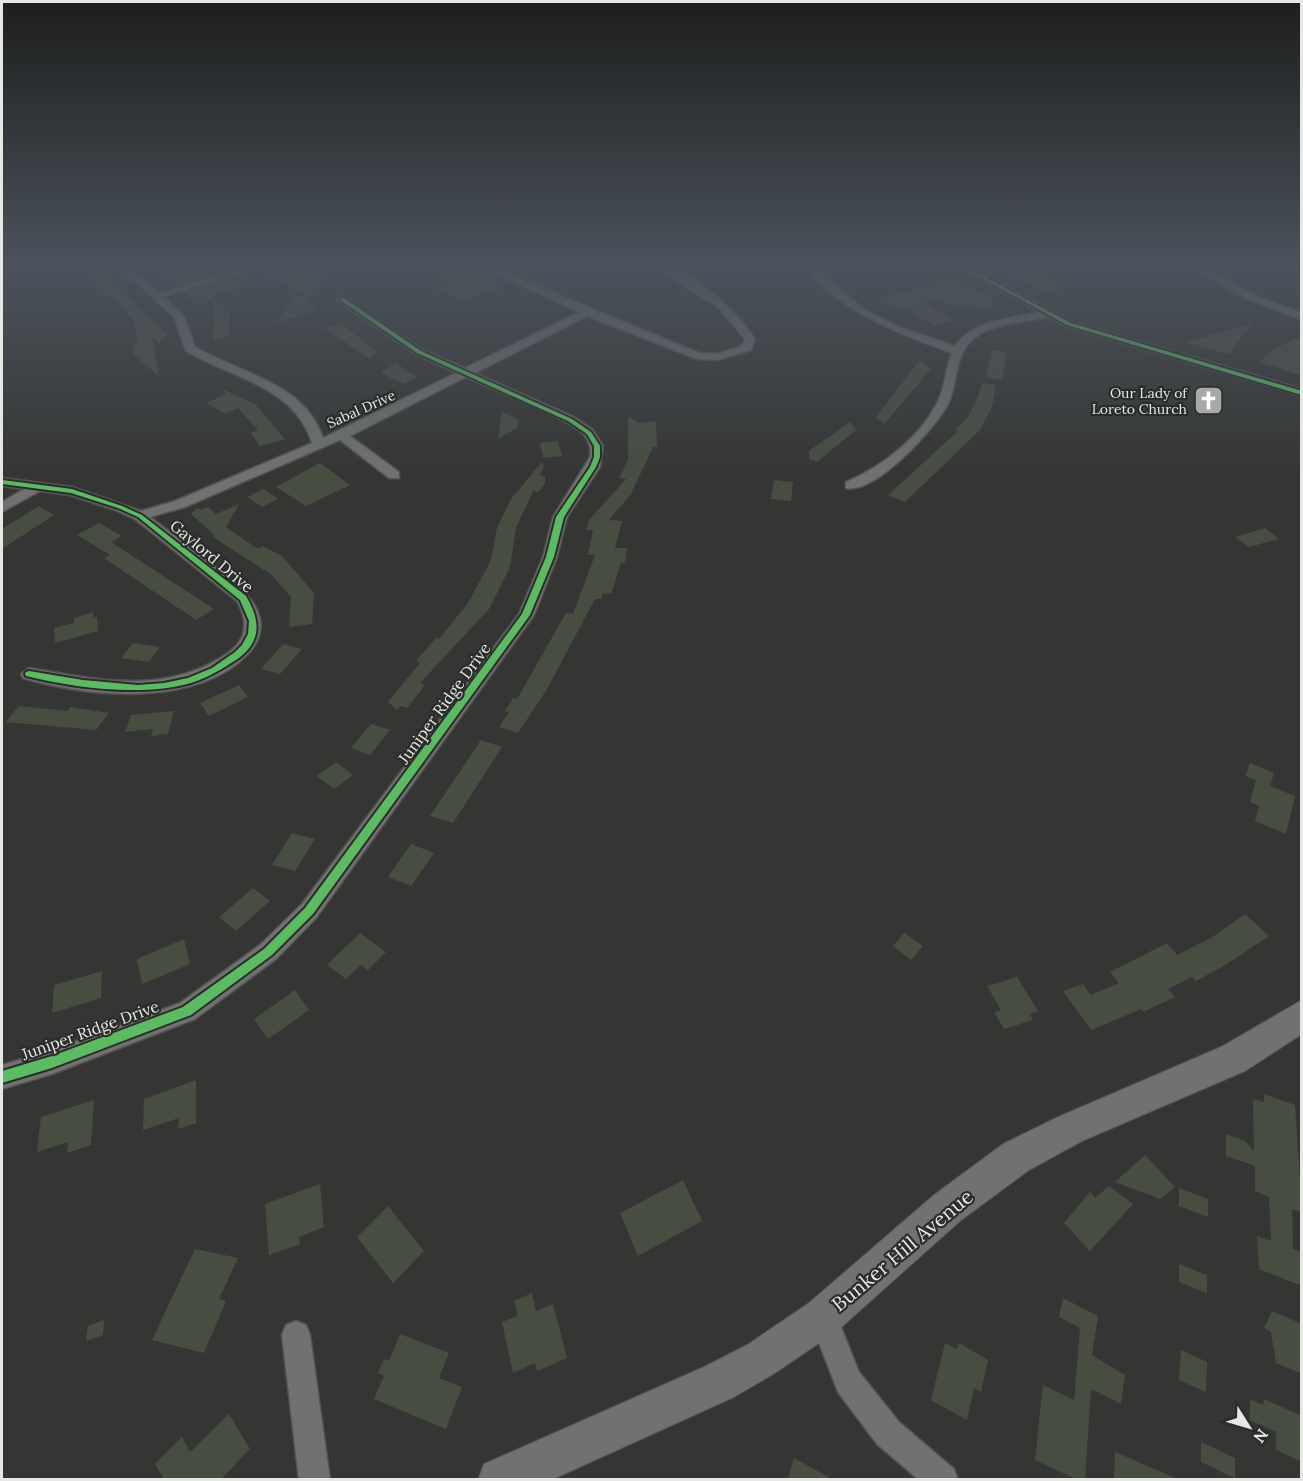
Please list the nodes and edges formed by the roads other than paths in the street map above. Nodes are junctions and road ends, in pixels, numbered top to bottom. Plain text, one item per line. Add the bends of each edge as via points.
1 (186, 336) edge
2 (396, 336) edge
3 (536, 336) edge
4 (647, 336) edge
5 (749, 336) edge
6 (915, 336) edge
7 (972, 336) edge
8 (1109, 336) edge
9 (958, 351) junction
10 (469, 373) junction
11 (1302, 393) edge
12 (341, 435) junction
13 (319, 444) junction
14 (394, 475) dead end
15 (2, 482) edge
16 (851, 485) dead end
17 (39, 486) junction
18 (2, 508) edge
19 (140, 516) junction
20 (29, 674) dead end
21 (1302, 1016) edge
22 (2, 1077) edge
23 (823, 1317) junction
24 (296, 1335) dead end
25 (315, 1479) edge
26 (500, 1479) edge
27 (943, 1479) edge

1 - 13 street via 190,349 227,370 278,390 292,401 316,428
2 - 10 street, Juniper Ridge Drive via 419,352
3 - 10 street, Sabal Drive
4 - 5 street via 697,356 718,357 747,348
6 - 9 street
7 - 9 street
8 - 11 street
9 - 16 street via 939,411 870,478
10 - 12 street, Sabal Drive
10 - 22 street, Juniper Ridge Drive via 570,420 589,433 597,446 593,467 560,518 550,557 526,615 309,911 268,952 187,1011
12 - 13 street, Sabal Drive
12 - 14 street
13 - 19 street, Sabal Drive via 180,504
15 - 17 street, Gaylord Drive
17 - 18 street
17 - 19 street, Gaylord Drive via 72,491
19 - 20 street, Gaylord Drive via 243,597 253,613 254,629 248,645 226,663 177,685 150,689
21 - 23 main road, Bunker Hill Avenue via 1233,1059 1070,1129 1016,1157 947,1208
23 - 26 main road, Bunker Hill Avenue via 719,1382
23 - 27 street via 848,1382 888,1432
24 - 25 street

